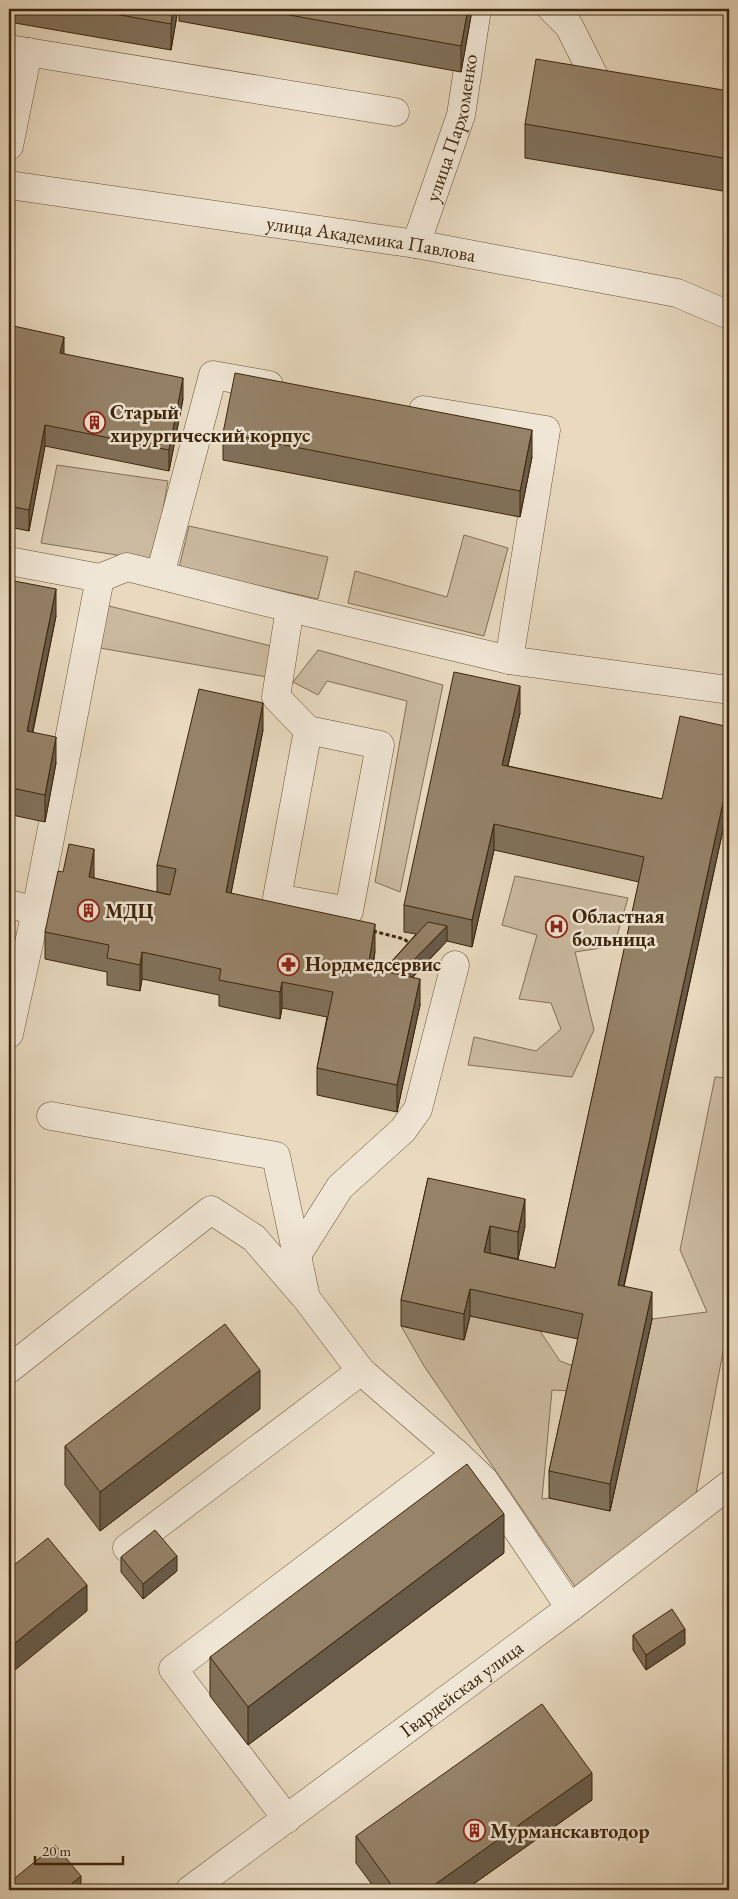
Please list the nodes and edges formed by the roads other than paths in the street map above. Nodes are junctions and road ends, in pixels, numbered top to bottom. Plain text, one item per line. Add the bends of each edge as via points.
1 (477, 9) edge
2 (552, 9) edge
3 (19, 51) edge
4 (636, 93) edge
5 (395, 112) dead end
6 (9, 146) edge
7 (9, 184) edge
8 (416, 244) junction
9 (729, 315) edge
10 (291, 388) edge
11 (399, 406) edge
12 (9, 561) edge
13 (160, 575) junction
14 (100, 578) junction
15 (290, 608) junction
16 (508, 660) junction
17 (729, 690) edge
18 (308, 730) junction
19 (9, 904) edge
20 (36, 911) junction
21 (455, 965) dead end
22 (9, 1034) edge
23 (51, 1116) dead end
24 (297, 1255) junction
25 (306, 1298) junction
26 (9, 1369) edge
27 (360, 1371) junction
28 (457, 1454) junction
29 (729, 1485) edge
30 (127, 1548) dead end
31 (570, 1608) junction
32 (287, 1819) junction
33 (190, 1890) edge

1 - 8 street, улица Пархоменко via 461,116
2 - 4 street via 569,26 599,86
3 - 5 street
3 - 6 street
7 - 8 street, улица Академика Павлова
8 - 9 street, улица Академика Павлова via 677,293
10 - 13 street via 213,375
11 - 16 street via 546,430
12 - 14 street
13 - 14 street via 127,566
13 - 15 street
14 - 20 street
15 - 16 street
15 - 18 street via 276,696
16 - 17 street
18 - 18 street via 278,898 349,911 380,745
19 - 20 street
20 - 22 street
21 - 24 street via 418,1109 403,1130 340,1186
23 - 24 street via 276,1156
24 - 25 street
25 - 26 street via 254,1238 211,1210
25 - 27 street
27 - 28 street
27 - 30 street
28 - 31 street via 484,1480
28 - 32 street via 173,1669
29 - 31 street, Гвардейская улица
31 - 32 street, Гвардейская улица
32 - 33 street, Гвардейская улица

